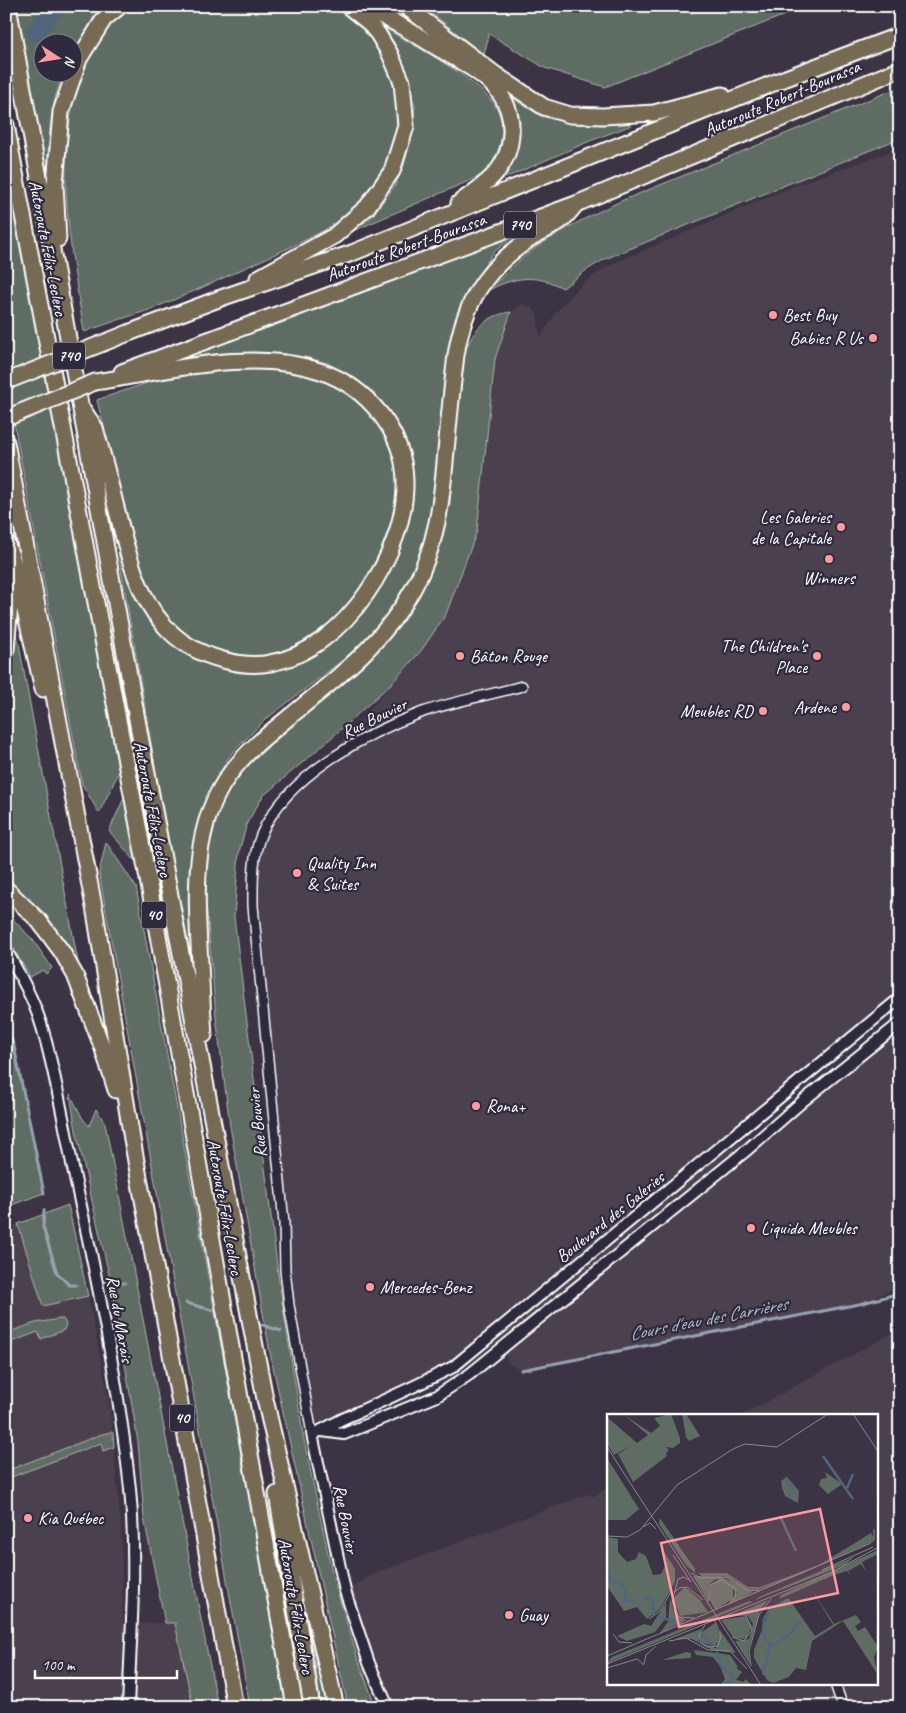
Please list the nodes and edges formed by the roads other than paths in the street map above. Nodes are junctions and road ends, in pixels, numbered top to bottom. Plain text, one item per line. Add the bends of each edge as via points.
1 (8, 6) edge
2 (120, 6) edge
3 (348, 6) edge
4 (360, 6) edge
5 (406, 6) edge
6 (900, 35) edge
7 (900, 69) edge
8 (786, 78) junction
9 (6, 125) edge
10 (576, 204) junction
11 (441, 216) junction
12 (221, 298) junction
13 (61, 303) junction
14 (139, 371) junction
15 (7, 381) edge
16 (80, 404) junction
17 (6, 418) edge
18 (6, 442) edge
19 (6, 542) edge
20 (6, 546) edge
21 (6, 649) edge
22 (522, 686) dead end
23 (6, 889) edge
24 (95, 912) junction
25 (6, 950) edge
26 (900, 998) edge
27 (900, 1023) edge
28 (207, 1096) junction
29 (132, 1139) junction
30 (265, 1399) junction
31 (317, 1432) junction
32 (836, 1686) edge
33 (128, 1707) edge
34 (235, 1707) edge
35 (295, 1707) edge
36 (312, 1707) edge
37 (336, 1707) edge
38 (388, 1707) edge
39 (843, 1707) edge

1 - 13 highway
2 - 13 highway via 104,19 79,59 61,112 55,184
3 - 12 highway via 378,34 402,82 406,126 392,171 367,207 334,236
4 - 11 highway via 456,59 486,80 506,104 511,136 502,165 483,186
5 - 8 highway via 496,75 544,107 570,115 654,113
6 - 8 highway, Autoroute Robert-Bourassa / 740
7 - 10 highway, Autoroute Robert-Bourassa / 740
8 - 11 highway, Autoroute Robert-Bourassa / 740
9 - 35 highway, Autoroute Félix-Leclerc / 40 via 146,868
10 - 14 highway, Autoroute Robert-Bourassa / 740
10 - 28 highway via 562,219 504,259 486,277 472,299 459,331 439,517 431,549 414,588 386,630 351,665 256,744 218,791 209,813 197,865
11 - 12 highway, Autoroute Robert-Bourassa / 740 via 352,253
12 - 15 highway, Autoroute Robert-Bourassa / 740, bridge
13 - 16 highway
14 - 16 highway via 236,362 269,361 300,366 321,371 348,384 367,398 383,417 393,433 405,480 400,524 382,568 367,592 350,614 313,647 270,664 236,663 205,655 164,626 152,610 130,562 96,428
14 - 17 highway, 740, bridge via 95,382
16 - 28 highway
18 - 24 highway, 40
19 - 24 highway via 15,567
20 - 21 highway via 10,605
22 - 31 street, Rue Bouvier via 424,712 357,743 300,782 282,800 267,824 256,854 253,906 284,1223 285,1270 289,1305
23 - 29 highway via 39,921 75,975
24 - 29 highway, 40
25 - 33 street, Rue du Marais via 24,982 42,1026 101,1302 121,1422 132,1532
26 - 31 street, Boulevard des Galeries via 453,1367
27 - 31 street, Boulevard des Galeries via 470,1374 437,1396 344,1434
28 - 30 highway
29 - 34 highway, 40
30 - 36 highway via 273,1470
30 - 37 highway
31 - 38 street, Rue Bouvier via 344,1591
32 - 39 street

